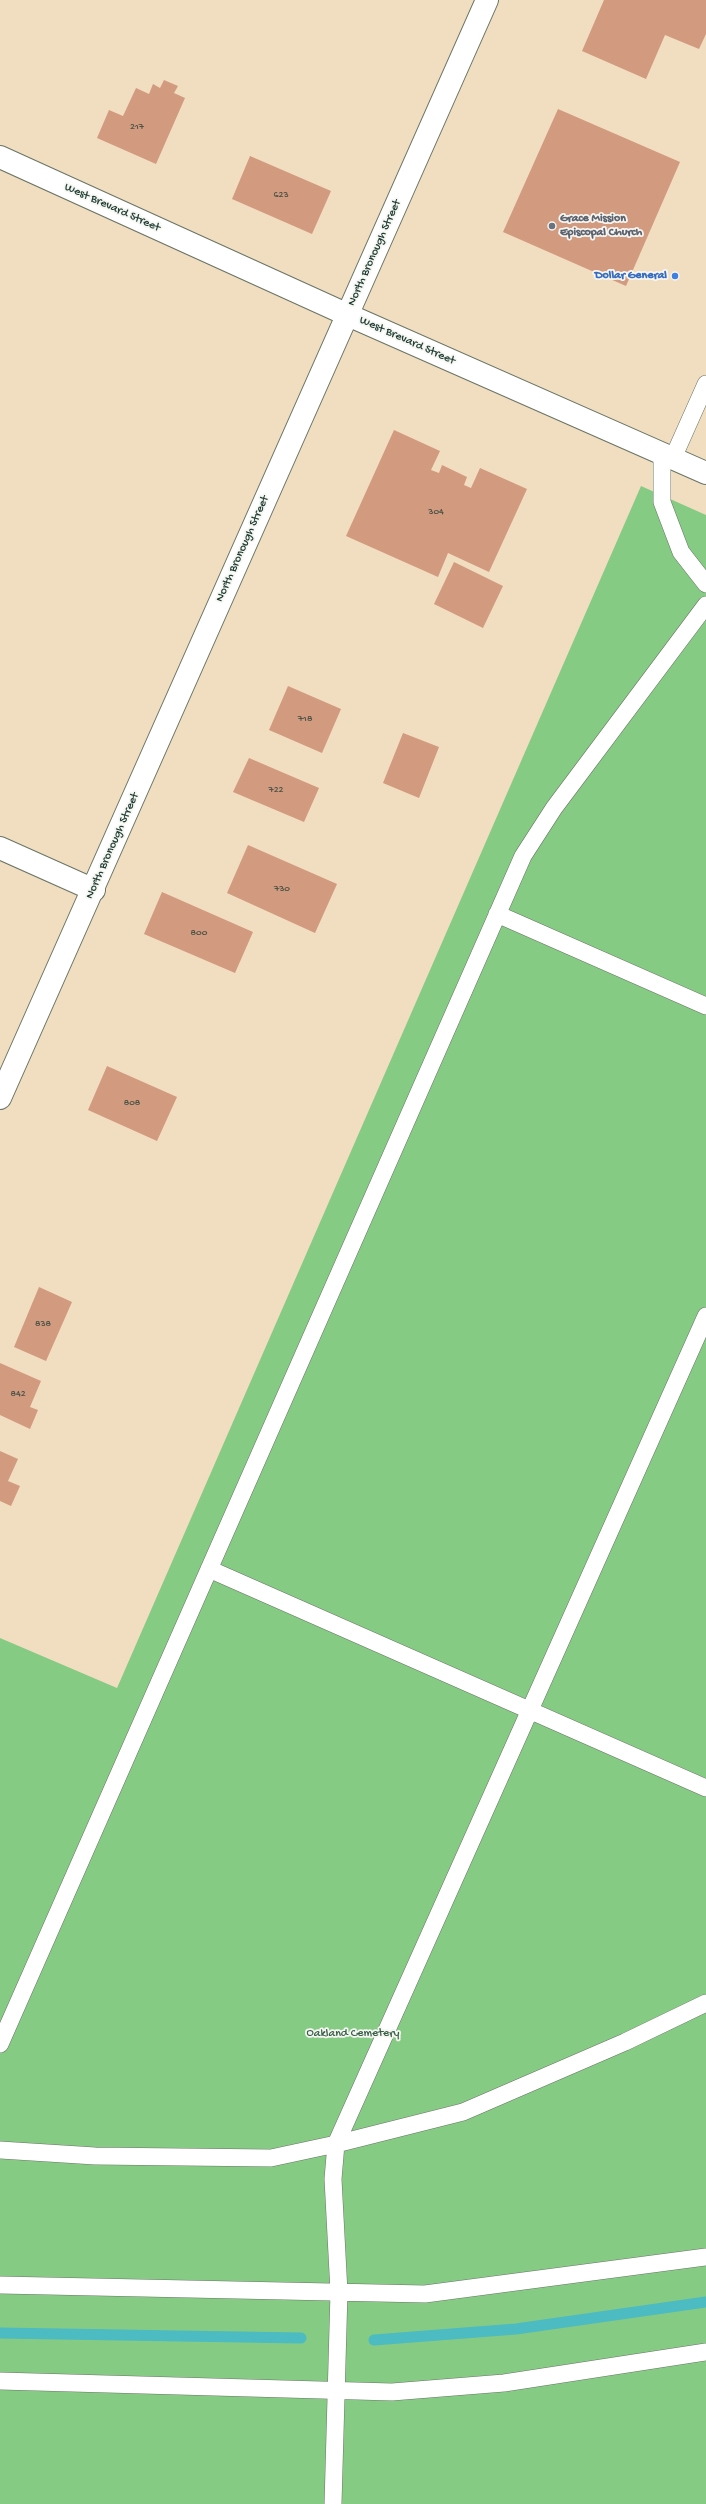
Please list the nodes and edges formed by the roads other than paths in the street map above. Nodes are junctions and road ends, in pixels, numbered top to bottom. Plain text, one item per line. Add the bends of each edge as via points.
1 (486, 0) edge
2 (0, 158) edge
3 (348, 315) junction
4 (706, 384) edge
5 (668, 456) junction
6 (706, 473) edge
7 (706, 584) edge
8 (706, 605) edge
9 (0, 848) edge
10 (94, 890) junction
11 (497, 914) junction
12 (706, 1006) edge
13 (0, 1098) edge
14 (706, 1316) edge
15 (209, 1569) junction
16 (530, 1710) junction
17 (706, 1788) edge
18 (706, 2003) edge
19 (0, 2044) edge
20 (336, 2144) junction
21 (0, 2150) edge
22 (706, 2257) edge
23 (0, 2285) edge
24 (339, 2292) junction
25 (706, 2352) edge
26 (0, 2381) edge
27 (337, 2391) junction
28 (333, 2504) edge

1 - 3 main road, North Bronough Street
2 - 3 main road, West Brevard Street
3 - 5 main road, West Brevard Street
3 - 10 main road, North Bronough Street
4 - 5 lane
5 - 6 main road, West Brevard Street
5 - 7 lane via 662,502 681,552
8 - 11 lane via 554,808 523,856
9 - 10 main road
10 - 13 main road, North Bronough Street
11 - 12 lane
11 - 15 lane
14 - 16 lane
15 - 16 lane
15 - 19 lane
16 - 17 lane
16 - 20 lane
18 - 20 lane via 625,2042 463,2112
20 - 21 lane via 271,2158 95,2156
20 - 24 lane via 333,2179
22 - 24 lane via 425,2294
23 - 24 lane
24 - 27 lane
25 - 27 lane via 504,2383 392,2392
26 - 27 lane
27 - 28 lane

